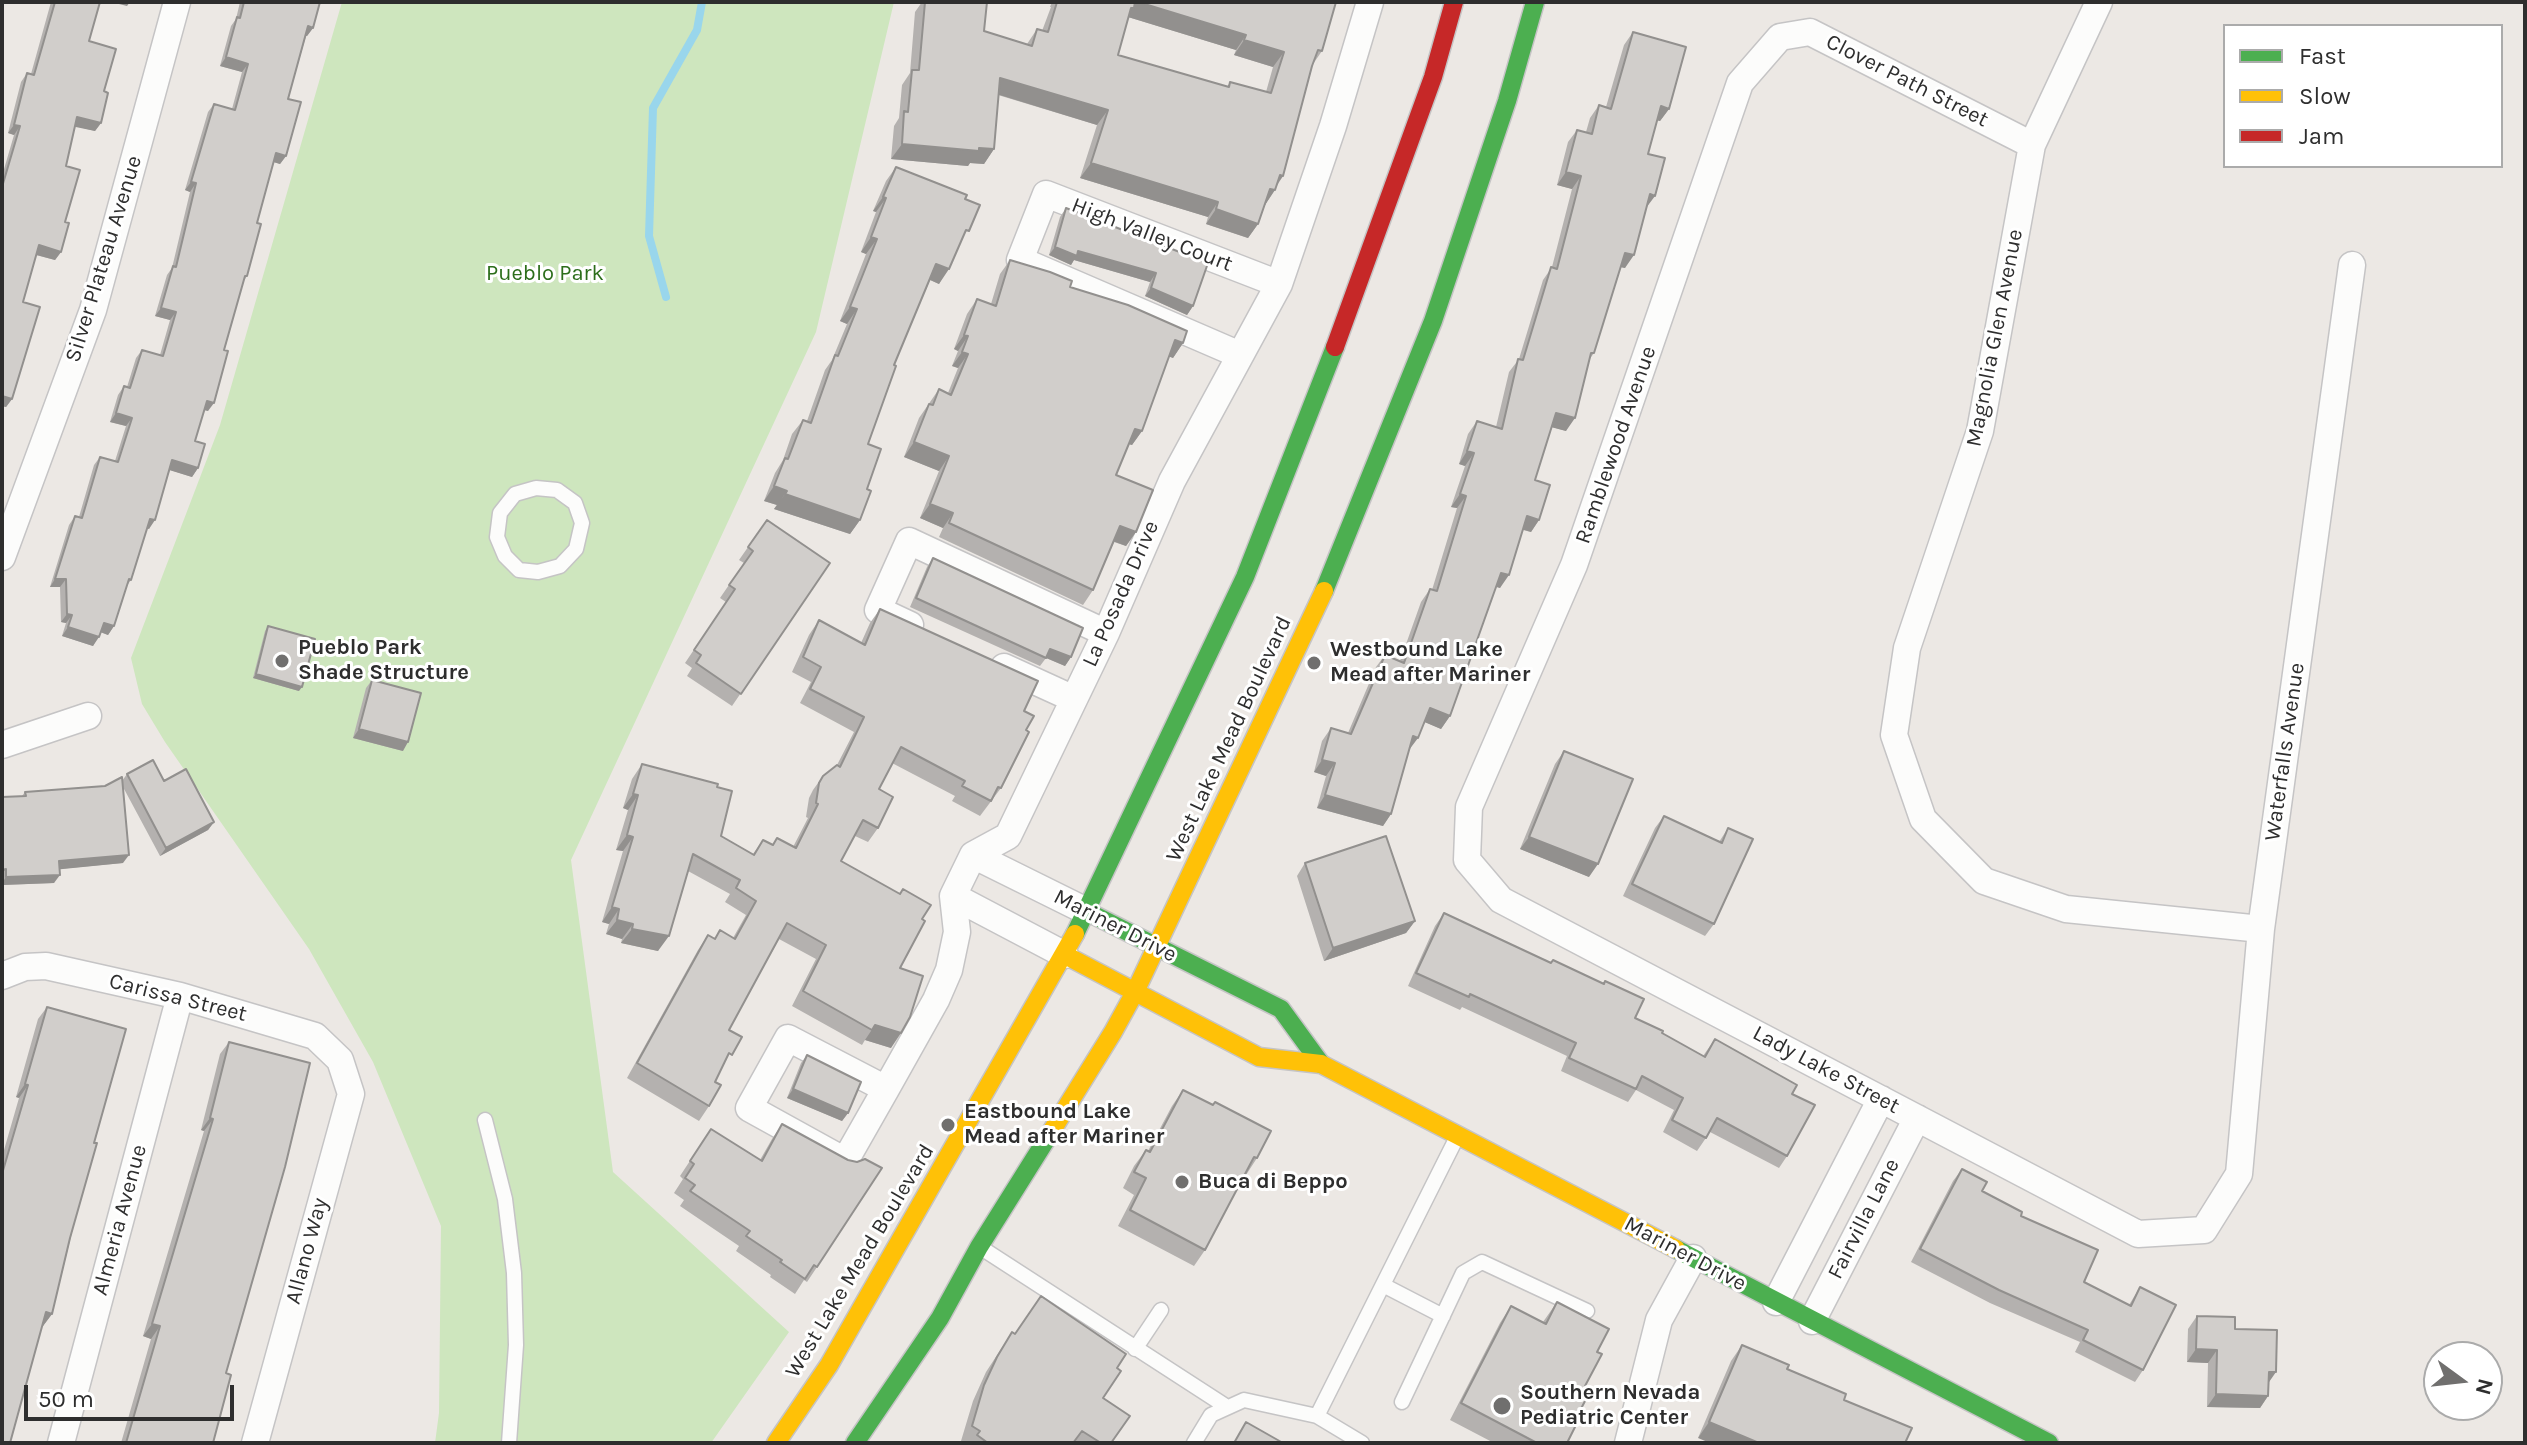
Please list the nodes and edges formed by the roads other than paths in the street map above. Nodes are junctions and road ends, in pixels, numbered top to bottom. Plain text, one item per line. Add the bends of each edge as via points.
1 (177, 2) edge
2 (1370, 2) edge
3 (1454, 2) edge
4 (1535, 2) edge
5 (2099, 2) edge
6 (1780, 37) joint
7 (2032, 145) junction
8 (2352, 265) dead end
9 (1279, 284) junction
10 (1240, 355) junction
11 (14, 485) edge
12 (2, 557) edge
13 (519, 570) joint
14 (1106, 633) junction
15 (934, 635) edge
16 (976, 654) edge
17 (1074, 699) junction
18 (88, 716) dead end
19 (2, 745) edge
20 (973, 855) junction
21 (1467, 860) joint
22 (953, 896) junction
23 (1086, 911) junction
24 (2261, 929) junction
25 (1156, 947) junction
26 (1065, 955) junction
27 (4, 974) edge
28 (1135, 992) junction
29 (180, 996) junction
30 (340, 1060) joint
31 (1321, 1064) junction
32 (886, 1089) junction
33 (1881, 1099) junction
34 (1917, 1118) junction
35 (485, 1120) dead end
36 (1458, 1135) junction
37 (2204, 1230) joint
38 (979, 1247) junction
39 (1693, 1258) junction
40 (1383, 1285) junction
41 (1776, 1302) junction
42 (1161, 1310) dead end
43 (1587, 1311) dead end
44 (1443, 1316) junction
45 (1812, 1321) junction
46 (1135, 1349) junction
47 (1402, 1402) dead end
48 (1227, 1407) junction
49 (1317, 1416) junction
50 (61, 1443) edge
51 (255, 1443) edge
52 (509, 1443) edge
53 (776, 1443) edge
54 (855, 1443) edge
55 (1194, 1443) edge
56 (1362, 1443) edge
57 (1628, 1443) edge
58 (2049, 1443) edge

1 - 11 street, Silver Plateau Avenue via 93,310
2 - 9 street, La Posada Drive
3 - 23 main road, West Lake Mead Boulevard via 1362,276 1245,577
4 - 25 main road, West Lake Mead Boulevard via 1433,321 1318,607
5 - 7 street, Magnolia Glen Avenue
6 - 7 street, Clover Path Street via 1810,32
6 - 21 street, Ramblewood Avenue via 1740,83 1574,565 1469,807
7 - 24 street, Magnolia Glen Avenue via 1980,431 1907,648 1894,735 1923,819 1984,881 2066,909
8 - 24 street, Waterfalls Avenue
9 - 10 street, La Posada Drive
9 - 10 street, High Valley Court via 1046,194 1020,260
10 - 14 street, La Posada Drive via 1172,481
11 - 12 street, Silver Plateau Avenue
13 - 13 lane via 560,566 576,549 582,523 575,503 557,490 515,494 500,513 497,537
14 - 15 street via 909,541 878,610
14 - 17 street, La Posada Drive
16 - 17 street
17 - 20 street, La Posada Drive via 1008,836
18 - 19 street
20 - 22 street
20 - 23 street, Mariner Drive
21 - 33 street, Lady Lake Street via 1501,900
22 - 26 street, Mariner Drive
22 - 32 street via 957,932 949,970
23 - 25 main road, Mariner Drive
23 - 26 main road, West Lake Mead Boulevard
24 - 37 street, Waterfalls Avenue via 2239,1174
25 - 28 main road, West Lake Mead Boulevard
25 - 31 main road, Mariner Drive via 1281,1009
26 - 28 main road, Mariner Drive
26 - 53 main road, West Lake Mead Boulevard via 829,1365
27 - 29 street, Carissa Street via 46,966
28 - 31 main road, Mariner Drive via 1259,1057
28 - 38 main road, West Lake Mead Boulevard
29 - 30 street, Carissa Street via 315,1036
29 - 50 street, Almeria Avenue
30 - 51 street, Allano Way via 351,1094
31 - 36 main road, Mariner Drive
32 - 32 street via 788,1038 749,1108 845,1161
33 - 34 street, Lady Lake Street
33 - 41 street, Fairvilla Lane
34 - 37 street, Lady Lake Street via 2138,1234
34 - 45 street, Fairvilla Lane
35 - 52 lane via 505,1199 514,1273 516,1345
36 - 39 main road, Mariner Drive
36 - 40 lane
38 - 46 lane
38 - 54 main road, West Lake Mead Boulevard via 940,1318
39 - 41 main road, Mariner Drive
39 - 57 street via 1659,1320
40 - 44 lane
40 - 49 lane
41 - 45 main road, Mariner Drive
42 - 46 lane
43 - 44 lane via 1482,1262 1463,1273
44 - 47 lane
45 - 58 main road, Mariner Drive
46 - 48 lane
48 - 49 lane via 1244,1400
48 - 55 lane via 1211,1415
49 - 56 lane

